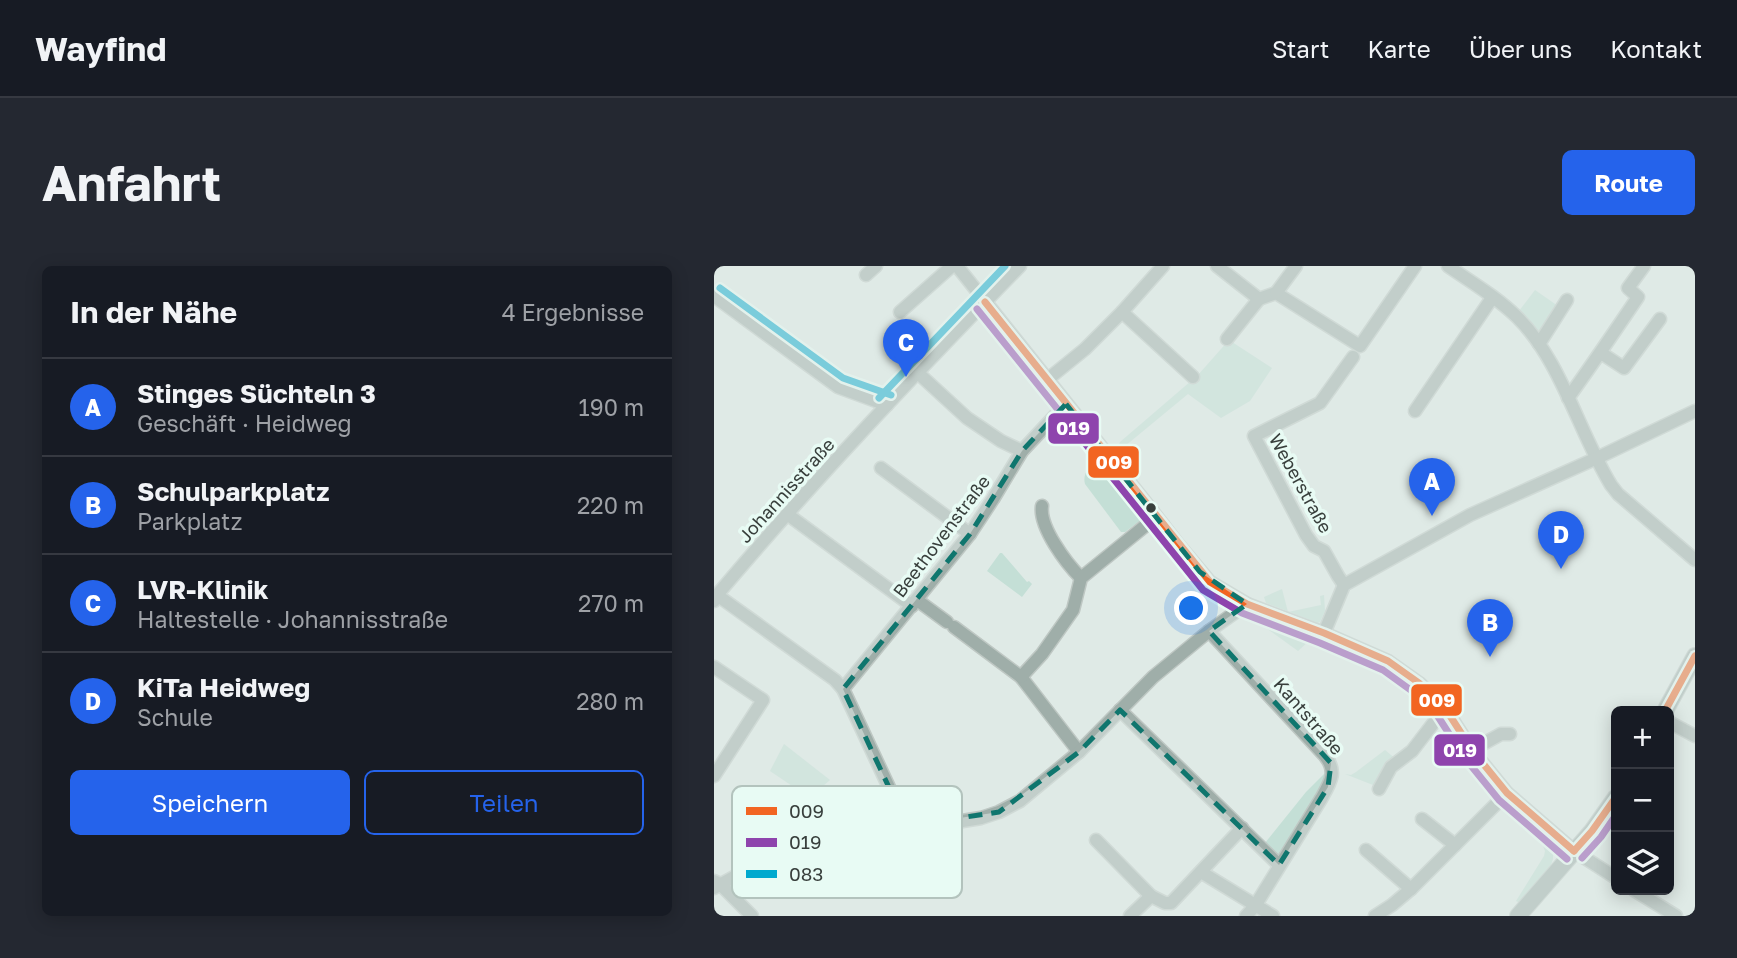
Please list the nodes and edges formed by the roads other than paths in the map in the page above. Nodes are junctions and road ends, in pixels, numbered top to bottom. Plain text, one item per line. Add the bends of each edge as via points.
1 (876, 266) edge
2 (954, 266) edge
3 (1020, 266) edge
4 (1163, 266) edge
5 (1217, 266) edge
6 (1296, 266) edge
7 (1415, 266) edge
8 (1448, 266) edge
9 (1644, 266) edge
10 (866, 275) dead end
11 (1276, 293) junction
12 (714, 296) edge
13 (1492, 298) junction
14 (1259, 299) junction
15 (1567, 300) dead end
16 (985, 302) junction
17 (901, 312) dead end
18 (1122, 312) junction
19 (1660, 319) dead end
20 (1227, 339) dead end
21 (1539, 344) junction
22 (1357, 351) junction
23 (1601, 353) junction
24 (918, 373) junction
25 (1193, 377) dead end
26 (1048, 379) junction
27 (1568, 398) junction
28 (1066, 404) junction
29 (887, 405) junction
30 (1415, 411) dead end
31 (1695, 411) edge
32 (1021, 451) junction
33 (1597, 458) junction
34 (881, 468) dead end
35 (1042, 506) dead end
36 (787, 514) junction
37 (1156, 516) junction
38 (970, 534) junction
39 (1695, 560) edge
40 (1081, 578) junction
41 (1344, 584) junction
42 (715, 598) edge
43 (914, 603) junction
44 (1248, 604) junction
45 (1209, 631) junction
46 (1324, 633) junction
47 (1695, 656) edge
48 (714, 667) edge
49 (1021, 677) junction
50 (843, 689) junction
51 (1668, 706) edge
52 (1445, 708) junction
53 (1120, 710) junction
54 (1674, 725) edge
55 (1510, 734) dead end
56 (1695, 736) edge
57 (1472, 750) junction
58 (1079, 752) junction
59 (714, 776) edge
60 (888, 786) edge
61 (1379, 789) dead end
62 (1507, 793) junction
63 (1611, 804) edge
64 (1422, 819) dead end
65 (962, 821) edge
66 (1242, 828) junction
67 (1096, 841) dead end
68 (1455, 845) junction
69 (1366, 850) dead end
70 (1574, 851) junction
71 (1279, 865) junction
72 (1200, 872) junction
73 (1611, 875) edge
74 (732, 876) edge
75 (716, 884) edge
76 (1411, 889) junction
77 (1642, 895) edge
78 (1151, 897) junction
79 (1250, 911) edge
80 (752, 916) edge
81 (1130, 916) edge
82 (1273, 916) edge
83 (1375, 916) edge
84 (1518, 916) edge
85 (1676, 916) edge

1 - 10 street
2 - 16 street
2 - 17 street
3 - 16 street, Johannisstraße
4 - 18 street
5 - 14 street
6 - 11 street
7 - 22 street, Weberstraße
8 - 13 street
9 - 23 street via 1628,288 1638,297
11 - 14 street
11 - 22 street
12 - 29 street via 838,387
13 - 21 street via 1517,317
13 - 30 street
14 - 20 street
15 - 21 street
16 - 24 street, Johannisstraße
16 - 26 street
18 - 25 street
18 - 26 street
19 - 23 street via 1624,368
21 - 27 street
22 - 41 street, Weberstraße via 1320,403 1254,436 1306,535 1324,551
23 - 27 street
24 - 29 street, Johannisstraße
24 - 32 street via 967,418
26 - 28 street
27 - 33 street
28 - 32 street, Beethovenstraße
28 - 37 street
29 - 36 street, Johannisstraße
31 - 33 street
32 - 38 street, Beethovenstraße
33 - 39 street via 1618,494
33 - 41 street via 1469,515
34 - 38 street
35 - 40 street via 1046,527
36 - 42 street, Johannisstraße
36 - 43 street
37 - 40 street
37 - 44 street via 1210,582
38 - 43 street, Beethovenstraße
40 - 49 street via 1073,610
41 - 46 street
42 - 50 street
43 - 49 street
43 - 50 street, Beethovenstraße
44 - 45 street
44 - 46 street
45 - 53 street
45 - 71 street, Kantstraße via 1331,763 1328,787
46 - 52 street via 1388,661
47 - 51 main road
48 - 59 street via 763,700
49 - 58 street
50 - 60 street
52 - 57 street
52 - 61 street via 1412,751 1391,766
53 - 58 street
53 - 66 street
54 - 56 street
55 - 57 street
57 - 62 street
58 - 65 street via 1020,801 999,813
62 - 68 street
62 - 70 street
63 - 70 main road
64 - 68 street
66 - 71 street
66 - 72 street
67 - 78 street
68 - 76 street
69 - 76 street
70 - 73 street
70 - 84 main road
71 - 79 street, Kantstraße
72 - 78 street via 1171,903
72 - 79 street
74 - 75 street
75 - 80 street
76 - 83 street
77 - 85 street
78 - 81 street
79 - 82 street

